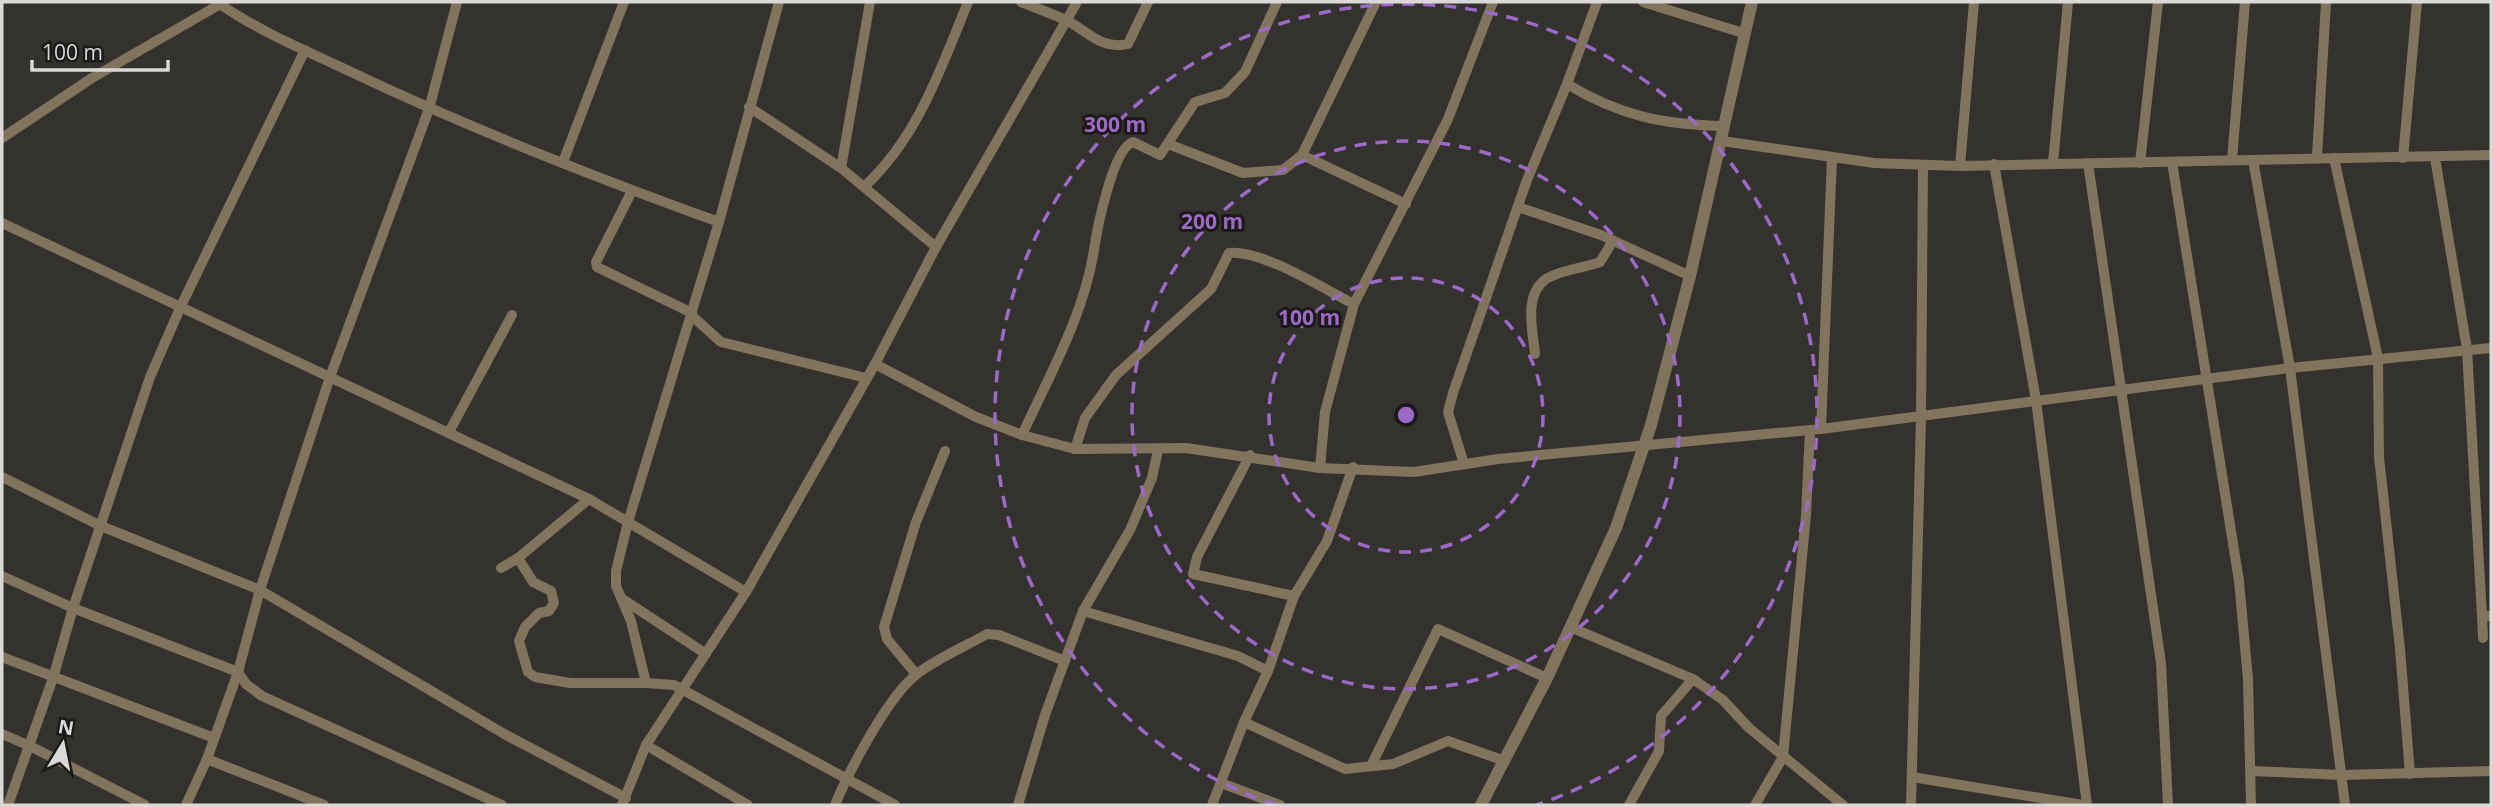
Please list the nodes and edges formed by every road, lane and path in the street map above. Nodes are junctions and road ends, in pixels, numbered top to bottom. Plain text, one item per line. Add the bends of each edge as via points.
1 (457, 2) edge
2 (624, 2) edge
3 (779, 2) edge
4 (870, 2) edge
5 (968, 2) edge
6 (1021, 2) edge
7 (1077, 2) edge
8 (1148, 2) edge
9 (1277, 2) edge
10 (1376, 2) edge
11 (1493, 2) edge
12 (1597, 2) edge
13 (1643, 2) edge
14 (1752, 2) edge
15 (1974, 2) edge
16 (2068, 2) edge
17 (2158, 2) edge
18 (2245, 2) edge
19 (2326, 2) edge
20 (2417, 2) edge
21 (220, 3) edge
22 (1068, 22) junction
23 (1743, 33) junction
24 (305, 50) junction
25 (1567, 84) junction
26 (749, 107) junction
27 (429, 109) junction
28 (1725, 126) junction
29 (2, 138) edge
30 (1722, 141) junction
31 (1168, 144) junction
32 (1302, 155) junction
33 (2491, 155) edge
34 (2317, 156) junction
35 (1832, 158) junction
36 (2334, 158) junction
37 (2403, 158) junction
38 (2435, 158) junction
39 (2232, 160) junction
40 (2253, 160) junction
41 (563, 162) junction
42 (2172, 162) junction
43 (2053, 163) junction
44 (2088, 163) junction
45 (2140, 163) junction
46 (1994, 164) junction
47 (1923, 165) junction
48 (1960, 166) junction
49 (841, 168) junction
50 (865, 186) junction
51 (632, 191) junction
52 (1406, 204) junction
53 (1518, 208) junction
54 (719, 222) junction
55 (2, 223) edge
56 (1613, 241) junction
57 (936, 247) junction
58 (1690, 276) junction
59 (1354, 304) junction
60 (181, 306) junction
61 (692, 314) junction
62 (512, 315) dead end
63 (2491, 348) edge
64 (2467, 349) junction
65 (1535, 354) dead end
66 (2378, 358) junction
67 (875, 364) junction
68 (2290, 368) junction
69 (330, 377) junction
70 (866, 378) junction
71 (2210, 381) junction
72 (2122, 391) junction
73 (2036, 400) junction
74 (1921, 417) junction
75 (1815, 430) junction
76 (449, 432) junction
77 (1021, 435) junction
78 (1644, 447) junction
79 (1075, 449) junction
80 (1158, 450) junction
81 (945, 451) dead end
82 (1250, 455) junction
83 (1464, 464) junction
84 (1320, 467) junction
85 (1353, 467) junction
86 (2, 477) edge
87 (589, 499) junction
88 (628, 522) junction
89 (101, 526) junction
90 (518, 558) junction
91 (501, 568) dead end
92 (2, 576) edge
93 (260, 590) junction
94 (746, 592) junction
95 (1294, 596) junction
96 (624, 600) junction
97 (73, 608) junction
98 (1083, 611) junction
99 (2487, 616) edge
100 (1570, 627) junction
101 (2483, 638) dead end
102 (706, 654) junction
103 (2, 657) edge
104 (1065, 661) junction
105 (1268, 671) junction
106 (238, 672) junction
107 (916, 674) junction
108 (53, 678) junction
109 (1547, 678) junction
110 (1693, 679) junction
111 (646, 683) junction
112 (681, 689) junction
113 (1244, 722) junction
114 (2, 734) edge
115 (214, 738) junction
116 (646, 745) junction
117 (30, 746) junction
118 (1783, 757) junction
119 (207, 758) junction
120 (1504, 761) junction
121 (1371, 766) junction
122 (2252, 771) junction
123 (2491, 771) edge
124 (2410, 774) junction
125 (2342, 775) junction
126 (1912, 777) junction
127 (846, 779) junction
128 (1221, 783) junction
129 (624, 802) edge
130 (8, 805) edge
131 (145, 805) edge
132 (186, 805) edge
133 (324, 805) edge
134 (502, 805) edge
135 (748, 805) edge
136 (835, 805) edge
137 (895, 805) edge
138 (1018, 805) edge
139 (1212, 805) edge
140 (1280, 805) edge
141 (1480, 805) edge
142 (1629, 805) edge
143 (1755, 805) edge
144 (1843, 805) edge
145 (1911, 805) edge
146 (2085, 805) edge
147 (2168, 805) edge
148 (2251, 805) edge
149 (2345, 805) edge

1 - 27 street
2 - 41 street
3 - 26 street
4 - 49 street
5 - 50 street via 904,142
6 - 22 street
7 - 22 street
8 - 22 street via 1128,44 1111,46 1097,41
9 - 31 street via 1245,72 1225,93 1195,102
10 - 32 street
11 - 52 street via 1448,119
12 - 25 street
13 - 23 street
14 - 23 street
15 - 48 street
16 - 43 street
17 - 45 street
18 - 39 street
19 - 34 street
20 - 37 street
21 - 24 street
21 - 29 street via 92,78
22 - 57 street via 1053,40
23 - 28 street
24 - 27 street
24 - 60 street
25 - 28 street via 1609,106 1670,125
25 - 53 street
26 - 49 street
26 - 54 street
27 - 41 street
27 - 69 street
28 - 30 street
30 - 35 street
30 - 58 street
31 - 32 street via 1242,173 1283,170
31 - 77 street via 1157,156 1133,142 1124,150 1098,221 1075,319
32 - 52 street
33 - 38 street
34 - 36 street
34 - 40 street
35 - 47 street
35 - 75 street
36 - 37 street
36 - 66 street
37 - 38 street
38 - 64 street
39 - 40 street
39 - 42 street
40 - 68 street
41 - 51 street
42 - 45 street
42 - 71 street
43 - 44 street
43 - 46 street
44 - 45 street
44 - 72 street
46 - 48 street
46 - 73 street
47 - 48 street
47 - 74 street
49 - 50 street
50 - 57 street
51 - 54 street
51 - 61 street via 596,265
52 - 59 street
53 - 56 street
53 - 83 street via 1448,412
54 - 61 street
55 - 60 street
56 - 58 street
56 - 65 street via 1600,262 1547,279 1539,286 1530,315
57 - 67 street
58 - 78 street
59 - 79 street via 1275,265 1240,251 1229,253 1211,289 1116,375 1085,418
59 - 84 street via 1325,412
60 - 69 street
60 - 89 street via 150,377
61 - 70 street via 721,342
61 - 88 street
62 - 76 street
63 - 64 street
64 - 66 street
64 - 99 street
66 - 68 street
66 - 124 street via 2379,457
67 - 70 street
67 - 77 street
68 - 71 street
68 - 125 street
69 - 76 street
69 - 93 street
70 - 94 street
71 - 72 street
71 - 122 street via 2239,581
72 - 73 street
72 - 147 street via 2161,663
73 - 74 street
73 - 146 street
74 - 75 street
74 - 126 street
75 - 78 street
75 - 118 street
76 - 87 street
77 - 79 street
78 - 83 street
78 - 100 street via 1616,528
79 - 80 street
80 - 82 street via 1186,448
80 - 98 street via 1152,478 1130,530
81 - 107 street via 916,522 884,627 887,639
82 - 84 street
82 - 95 street via 1197,557 1193,574
83 - 85 street via 1414,472
84 - 85 street
85 - 95 street via 1327,541
86 - 89 street
87 - 88 street
87 - 90 street
88 - 94 street
88 - 96 street via 615,580
89 - 93 street
89 - 97 street
90 - 91 street
90 - 111 street via 533,582 551,591 554,603 525,627 519,642 528,672 570,683
92 - 97 street
93 - 106 street
93 - 129 street
94 - 102 street
95 - 105 street
96 - 102 street
96 - 111 street
97 - 106 street
97 - 108 street
98 - 104 street
98 - 105 street via 1238,656
99 - 101 street
100 - 109 street
100 - 110 street
102 - 112 street
103 - 108 street
104 - 107 street via 987,634
104 - 138 street
105 - 113 street
106 - 115 street
106 - 134 street via 262,696
107 - 127 street via 890,706
108 - 115 street
108 - 117 street
109 - 120 street
109 - 121 street via 1438,629
110 - 118 street via 1723,700
110 - 142 street via 1661,716 1660,751
111 - 112 street
112 - 116 street
112 - 127 street
113 - 121 street via 1345,769
113 - 128 street
114 - 117 street
115 - 119 street
116 - 129 street
116 - 135 street
117 - 130 street
117 - 131 street
118 - 143 street
118 - 144 street
119 - 132 street
119 - 133 street
120 - 121 street via 1448,741 1394,764
120 - 141 street
122 - 125 street
122 - 148 street
123 - 124 street
124 - 125 street
125 - 149 street
126 - 145 street
126 - 146 street
127 - 136 street
127 - 137 street
128 - 139 street
128 - 140 street

